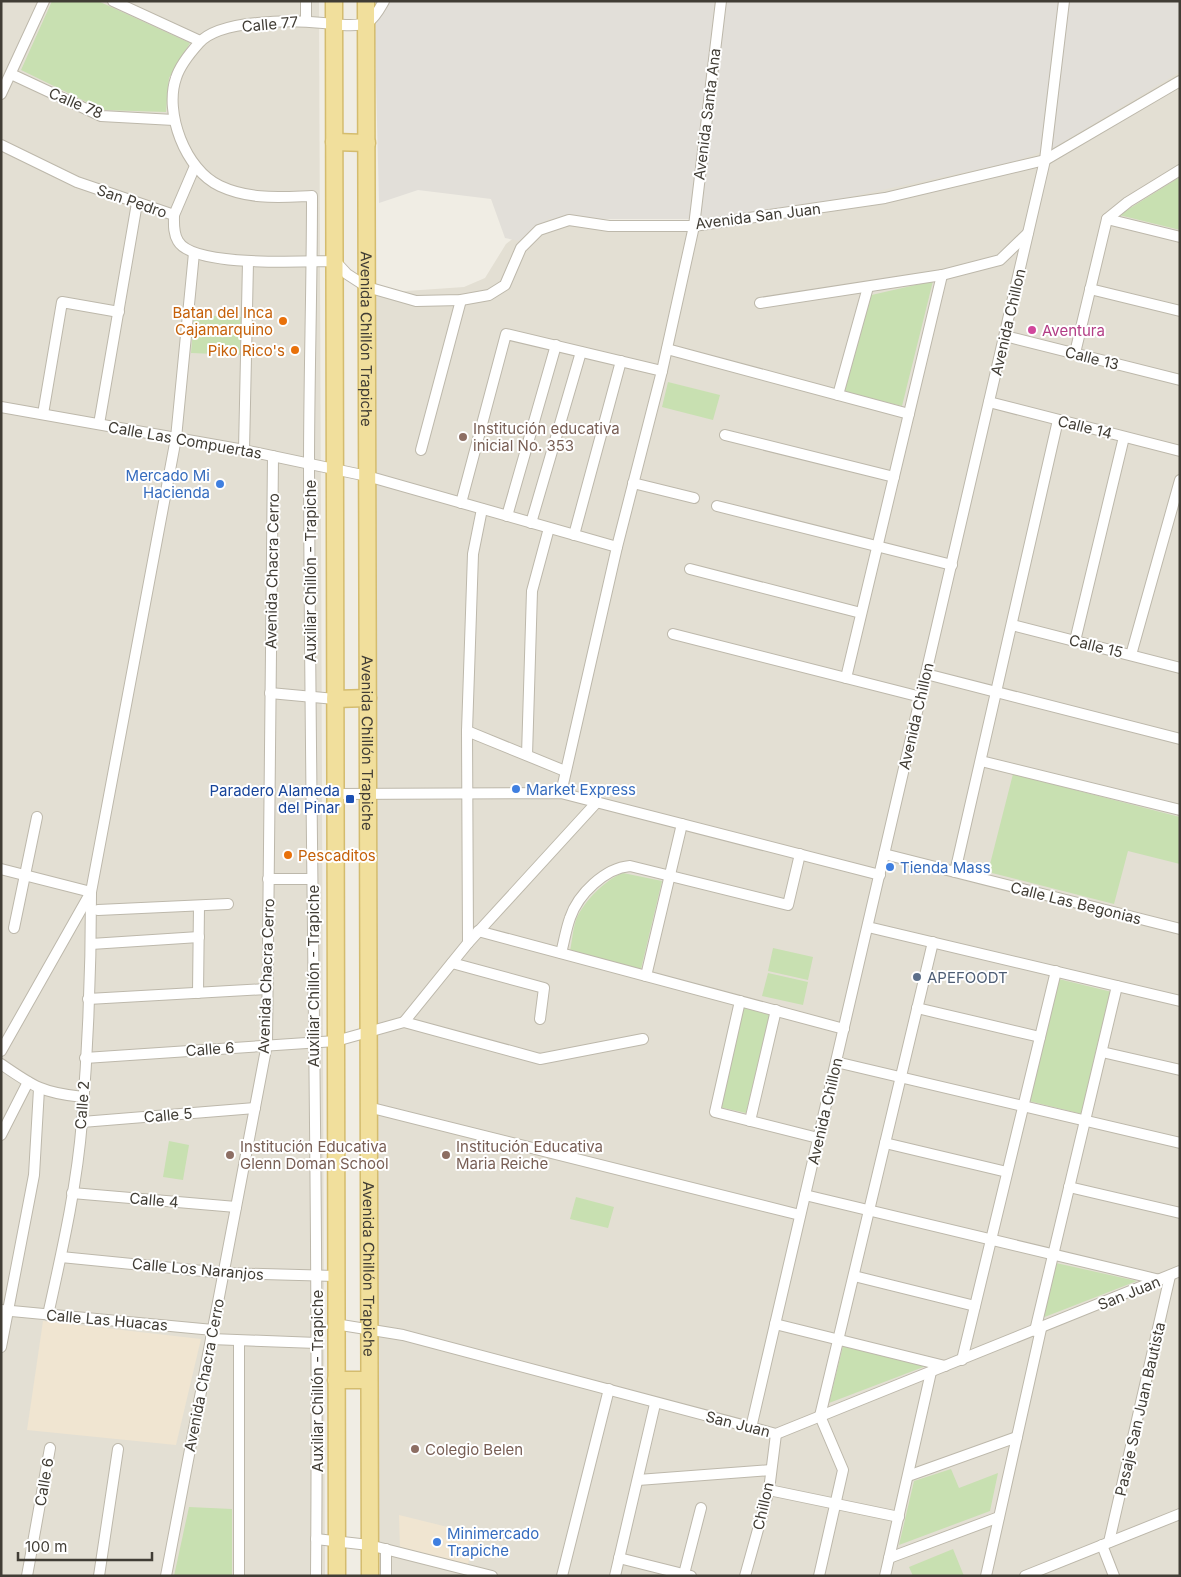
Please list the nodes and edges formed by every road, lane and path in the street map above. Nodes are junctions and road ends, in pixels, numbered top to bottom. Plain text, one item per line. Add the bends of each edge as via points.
1 (44, 1) edge
2 (113, 1) edge
3 (306, 1) edge
4 (334, 1) edge
5 (366, 1) edge
6 (384, 1) edge
7 (721, 1) edge
8 (1064, 1) edge
9 (306, 21) junction
10 (366, 23) junction
11 (334, 24) junction
12 (200, 41) junction
13 (11, 74) junction
14 (1180, 81) edge
15 (1, 94) edge
16 (174, 120) junction
17 (334, 142) junction
18 (366, 143) junction
19 (1, 145) edge
20 (1046, 160) junction
21 (196, 166) junction
22 (1180, 170) edge
23 (312, 196) joint
24 (137, 203) junction
25 (174, 215) junction
26 (1107, 219) junction
27 (694, 226) junction
28 (1029, 232) junction
29 (1180, 237) edge
30 (194, 253) junction
31 (312, 261) junction
32 (334, 261) junction
33 (248, 262) junction
34 (942, 275) junction
35 (367, 287) junction
36 (868, 287) junction
37 (1090, 289) junction
38 (461, 300) junction
39 (760, 303) dead end
40 (1180, 311) edge
41 (118, 312) junction
42 (1005, 336) junction
43 (556, 346) junction
44 (667, 349) junction
45 (581, 352) junction
46 (1075, 353) junction
47 (621, 361) junction
48 (662, 371) junction
49 (1180, 380) edge
50 (838, 395) junction
51 (989, 402) junction
52 (1, 407) edge
53 (43, 414) junction
54 (908, 414) junction
55 (1058, 420) junction
56 (99, 424) junction
57 (725, 435) dead end
58 (1124, 437) junction
59 (176, 438) junction
60 (244, 450) junction
61 (421, 450) dead end
62 (1180, 451) edge
63 (273, 456) junction
64 (309, 464) junction
65 (335, 469) junction
66 (367, 476) junction
67 (894, 477) junction
68 (1180, 480) edge
69 (634, 482) junction
70 (694, 498) dead end
71 (461, 503) junction
72 (717, 506) dead end
73 (482, 509) junction
74 (507, 516) junction
75 (531, 523) junction
76 (549, 528) junction
77 (574, 535) junction
78 (878, 545) junction
79 (617, 547) junction
80 (952, 565) junction
81 (690, 569) dead end
82 (862, 613) junction
83 (1012, 625) junction
84 (673, 634) dead end
85 (1075, 641) junction
86 (1131, 655) junction
87 (1180, 668) edge
88 (926, 674) junction
89 (846, 678) junction
90 (996, 692) junction
91 (270, 693) junction
92 (311, 696) junction
93 (921, 696) junction
94 (368, 698) junction
95 (335, 699) junction
96 (468, 730) junction
97 (1180, 739) edge
98 (527, 755) junction
99 (981, 761) junction
100 (565, 771) junction
101 (561, 792) junction
102 (468, 793) junction
103 (335, 794) junction
104 (368, 794) junction
105 (597, 802) junction
106 (1180, 810) edge
107 (37, 817) dead end
108 (682, 824) junction
109 (800, 854) junction
110 (884, 854) junction
111 (1, 870) edge
112 (956, 872) junction
113 (670, 875) junction
114 (880, 875) junction
115 (25, 876) junction
116 (268, 879) junction
117 (312, 879) junction
118 (91, 892) junction
119 (228, 904) dead end
120 (199, 906) junction
121 (98, 910) dead end
122 (868, 926) junction
123 (14, 928) dead end
124 (1180, 929) edge
125 (478, 931) junction
126 (199, 937) junction
127 (468, 942) junction
128 (933, 942) junction
129 (91, 944) junction
130 (562, 953) junction
131 (452, 963) junction
132 (1056, 972) junction
133 (646, 976) junction
134 (1117, 986) junction
135 (267, 989) junction
136 (198, 993) junction
137 (88, 999) junction
138 (740, 1001) junction
139 (1180, 1001) edge
140 (917, 1008) junction
141 (776, 1010) junction
142 (540, 1019) dead end
143 (404, 1022) junction
144 (844, 1029) junction
145 (368, 1031) junction
146 (1040, 1037) junction
147 (643, 1039) dead end
148 (336, 1041) junction
149 (313, 1043) junction
150 (267, 1044) junction
151 (1, 1051) edge
152 (1102, 1052) junction
153 (85, 1058) junction
154 (836, 1062) junction
155 (1, 1064) edge
156 (1180, 1070) edge
157 (901, 1077) junction
158 (28, 1082) junction
159 (39, 1089) junction
160 (83, 1097) junction
161 (1023, 1106) junction
162 (368, 1107) junction
163 (255, 1108) junction
164 (750, 1121) junction
165 (1085, 1121) junction
166 (82, 1122) junction
167 (1, 1135) edge
168 (818, 1138) junction
169 (1180, 1143) edge
170 (885, 1144) junction
171 (1007, 1172) junction
172 (1069, 1187) junction
173 (72, 1193) junction
174 (805, 1195) junction
175 (236, 1207) junction
176 (869, 1210) junction
177 (1180, 1213) edge
178 (800, 1216) junction
179 (991, 1240) junction
180 (1053, 1254) junction
181 (61, 1257) junction
182 (223, 1273) junction
183 (1175, 1274) edge
184 (317, 1276) junction
185 (336, 1276) junction
186 (854, 1276) junction
187 (1160, 1280) junction
188 (975, 1306) junction
189 (5, 1310) edge
190 (48, 1315) junction
191 (336, 1324) junction
192 (775, 1324) junction
193 (369, 1328) junction
194 (1038, 1330) junction
195 (212, 1335) junction
196 (838, 1339) junction
197 (239, 1341) junction
198 (317, 1342) junction
199 (1, 1347) edge
200 (962, 1360) junction
201 (945, 1366) junction
202 (932, 1372) junction
203 (336, 1380) junction
204 (369, 1380) junction
205 (609, 1389) junction
206 (655, 1404) junction
207 (820, 1416) junction
208 (751, 1428) junction
209 (776, 1434) junction
210 (1016, 1437) junction
211 (50, 1448) dead end
212 (118, 1449) dead end
213 (771, 1470) junction
214 (908, 1476) junction
215 (638, 1480) junction
216 (769, 1490) junction
217 (835, 1506) junction
218 (701, 1508) dead end
219 (1180, 1514) edge
220 (899, 1517) junction
221 (999, 1517) junction
222 (316, 1539) junction
223 (336, 1540) junction
224 (370, 1544) junction
225 (1105, 1544) junction
226 (386, 1549) junction
227 (620, 1558) junction
228 (889, 1558) junction
229 (1039, 1573) edge
230 (688, 1575) edge
231 (27, 1576) edge
232 (99, 1576) edge
233 (166, 1576) edge
234 (239, 1576) edge
235 (316, 1576) edge
236 (336, 1576) edge
237 (370, 1576) edge
238 (386, 1576) edge
239 (492, 1576) edge
240 (562, 1576) edge
241 (615, 1576) edge
242 (746, 1576) edge
243 (818, 1576) edge
244 (885, 1576) edge
245 (986, 1576) edge
246 (1025, 1576) edge
247 (1114, 1576) edge

1 - 13 street
2 - 12 street
3 - 9 street
4 - 11 main road
5 - 10 main road, Avenida Chillón Trapiche
6 - 10 street
7 - 27 street, Avenida Santa Ana
8 - 20 street, Avenida Chillon
9 - 11 street, Calle 77
9 - 12 street, Calle 77 via 250,23
10 - 11 street, Calle 77
10 - 18 main road, Avenida Chillón Trapiche
11 - 17 main road
12 - 16 street, Calle 77 via 184,61 176,78
13 - 15 street
13 - 16 street, Calle 78 via 101,116
14 - 20 street, Avenida San Juan
16 - 21 street, Calle 77
17 - 18 main road
17 - 32 main road
18 - 35 main road, Avenida Chillón Trapiche
19 - 24 street, San Pedro via 77,182
20 - 27 street, Avenida San Juan via 885,198
20 - 28 street, Avenida Chillon
21 - 23 street, Calle 77 via 218,185 250,196
21 - 25 street
22 - 26 street
23 - 31 street, Auxiliar Chillón - Trapiche
24 - 25 street, San Pedro
24 - 41 street
25 - 30 street, San Pedro via 178,241
26 - 29 street
26 - 37 street
27 - 38 street, Avenida San Juan via 609,226 568,220 539,230 521,248 505,285 489,295
27 - 44 street, Avenida Santa Ana
28 - 34 street via 1000,260
28 - 42 street, Avenida Chillon
30 - 33 street
30 - 59 street
31 - 32 street
31 - 33 street
31 - 64 street, Auxiliar Chillón - Trapiche
32 - 35 street, Avenida San Juan
32 - 65 main road
33 - 60 street
34 - 36 street
34 - 54 street
35 - 38 street, Avenida San Juan via 416,301
35 - 66 main road, Avenida Chillón Trapiche
36 - 39 street
36 - 50 street
37 - 40 street
37 - 46 street
38 - 61 street
41 - 53 street via 62,302
41 - 56 street
42 - 46 street, Calle 13
42 - 51 street, Avenida Chillon
43 - 45 street
43 - 71 street via 506,334
43 - 74 street
44 - 48 street, Avenida Santa Ana
44 - 50 street
45 - 47 street
45 - 75 street
46 - 49 street, Calle 13
47 - 48 street
47 - 77 street
48 - 69 street, Avenida Santa Ana
50 - 54 street
51 - 55 street, Calle 14
51 - 80 street, Avenida Chillon
52 - 53 street, Calle Las Compuertas
53 - 56 street, Calle Las Compuertas
54 - 67 street
55 - 58 street, Calle 14
55 - 83 street
56 - 59 street, Calle Las Compuertas
57 - 67 street
58 - 62 street, Calle 14
58 - 85 street
59 - 60 street, Calle Las Compuertas
59 - 118 street
60 - 63 street, Calle Las Compuertas
63 - 64 street, Calle Las Compuertas
63 - 91 street, Avenida Chacra Cerro
64 - 65 street, Calle Las Compuertas
64 - 92 street, Auxiliar Chillón - Trapiche
65 - 66 street, Calle Las Compuertas
65 - 95 main road
66 - 71 street, Calle Las Compuertas
66 - 94 main road, Avenida Chillón Trapiche
67 - 78 street
68 - 86 street
69 - 70 street
69 - 79 street, Avenida Santa Ana
71 - 73 street, Calle Las Compuertas
72 - 78 street
73 - 74 street, Calle Las Compuertas
73 - 96 street via 473,554
74 - 75 street, Calle Las Compuertas
75 - 76 street, Calle Las Compuertas
76 - 77 street, Calle Las Compuertas
76 - 98 street via 532,591
77 - 79 street, Calle Las Compuertas
78 - 80 street
78 - 82 street
79 - 100 street, Avenida Santa Ana
80 - 88 street, Avenida Chillon
81 - 82 street
82 - 89 street
83 - 85 street, Calle 15
83 - 90 street
84 - 89 street
85 - 86 street, Calle 15
86 - 87 street, Calle 15
88 - 90 street
88 - 93 street, Avenida Chillon
89 - 93 street
90 - 97 street
90 - 99 street
91 - 92 street
91 - 116 street, Avenida Chacra Cerro
92 - 95 street
92 - 117 street, Auxiliar Chillón - Trapiche
93 - 110 street, Avenida Chillon
94 - 95 main road
94 - 104 main road, Avenida Chillón Trapiche
95 - 103 main road
96 - 98 street
96 - 102 street
98 - 100 street
99 - 106 street
99 - 112 street
100 - 101 street, Avenida Santa Ana
101 - 102 street
101 - 105 street
102 - 104 street
102 - 127 street
103 - 104 street
103 - 148 main road
104 - 145 main road, Avenida Chillón Trapiche
105 - 108 street
105 - 125 street
107 - 115 street
108 - 109 street
108 - 113 street
109 - 113 street via 788,905
109 - 114 street
110 - 112 street, Calle Las Begonias
110 - 114 street, Avenida Chillon
111 - 115 street
112 - 124 street, Calle Las Begonias
113 - 130 street via 630,866 604,874 574,909
113 - 133 street
114 - 122 street, Avenida Chillon
115 - 118 street
115 - 123 street
116 - 117 street
116 - 135 street, Avenida Chacra Cerro
117 - 149 street, Auxiliar Chillón - Trapiche
118 - 129 street, Calle 2
118 - 151 street
119 - 120 street
120 - 121 street
120 - 126 street
122 - 128 street
122 - 144 street, Avenida Chillon
125 - 127 street
125 - 130 street
126 - 129 street
126 - 136 street
127 - 131 street
128 - 132 street
128 - 140 street
129 - 137 street, Calle 2
130 - 133 street
131 - 142 street via 544,988
131 - 143 street
132 - 134 street
132 - 146 street
133 - 138 street
134 - 139 street
134 - 152 street
135 - 136 street
135 - 150 street, Avenida Chacra Cerro
136 - 137 street
137 - 153 street, Calle 2
138 - 141 street
138 - 164 street via 715,1112
140 - 146 street
140 - 157 street
141 - 144 street
141 - 164 street
143 - 145 street, Calle 6
143 - 147 street via 540,1059
144 - 154 street, Avenida Chillon
145 - 148 street, Calle 6
145 - 162 main road, Avenida Chillón Trapiche
146 - 161 street
148 - 149 street, Calle 6
148 - 185 main road
149 - 150 street, Calle 6
149 - 184 street, Auxiliar Chillón - Trapiche
150 - 153 street, Calle 6
150 - 163 street, Avenida Chacra Cerro
152 - 156 street
152 - 165 street
153 - 160 street, Calle 2
154 - 157 street
154 - 168 street, Avenida Chillon
155 - 158 street
157 - 161 street
157 - 170 street
158 - 159 street
158 - 167 street
159 - 160 street
159 - 189 street via 34,1175
160 - 166 street, Calle 2
161 - 165 street
161 - 171 street
162 - 178 street
162 - 193 main road, Avenida Chillón Trapiche
163 - 166 street, Calle 5
163 - 175 street, Avenida Chacra Cerro
164 - 168 street
165 - 169 street
165 - 172 street
166 - 173 street, Calle 2
168 - 174 street, Avenida Chillon
170 - 171 street
170 - 176 street
171 - 179 street
172 - 177 street
172 - 180 street
173 - 175 street, Calle 4
173 - 181 street, Calle 2
174 - 176 street
174 - 178 street, Avenida Chillon
175 - 182 street, Avenida Chacra Cerro
176 - 179 street
176 - 186 street
178 - 192 street, Avenida Chillon
179 - 180 street
179 - 188 street
180 - 187 street
180 - 194 street
181 - 182 street, Calle Los Naranjos
181 - 190 street, Calle 2
182 - 184 street, Calle Los Naranjos
182 - 195 street, Avenida Chacra Cerro
183 - 187 street, San Juan
183 - 225 street, Pasaje San Juan Bautista
184 - 185 street, Calle Los Naranjos
184 - 198 street, Auxiliar Chillón - Trapiche
185 - 191 main road
186 - 188 street
186 - 196 street
187 - 194 street, San Juan
188 - 200 street
189 - 190 street, Calle Las Huacas
189 - 199 street
190 - 195 street, Calle Las Huacas
191 - 193 street, San Juan
191 - 203 main road
192 - 196 street
192 - 208 street, Avenida Chillon
193 - 204 main road, Avenida Chillón Trapiche
193 - 205 street, San Juan
194 - 200 street, San Juan
194 - 210 street
195 - 197 street, Calle Las Huacas
195 - 233 street, Avenida Chacra Cerro
196 - 201 street
196 - 207 street
197 - 198 street, Calle Las Huacas
197 - 234 street
198 - 222 street, Auxiliar Chillón - Trapiche
200 - 201 street, San Juan
201 - 202 street, San Juan
202 - 207 street, San Juan
202 - 214 street
203 - 204 main road
203 - 223 main road
204 - 224 main road, Avenida Chillón Trapiche
205 - 206 street, San Juan
205 - 240 street
206 - 208 street, San Juan
206 - 215 street
207 - 209 street, San Juan
207 - 217 street via 842,1467
208 - 209 street, San Juan
209 - 213 street, Chillon
210 - 214 street
210 - 221 street
211 - 231 street, Calle 6
212 - 232 street
213 - 215 street
213 - 216 street, Chillon
214 - 220 street
215 - 227 street
216 - 217 street
216 - 242 street, Chillon
217 - 220 street
217 - 243 street
218 - 230 street
219 - 225 street
220 - 228 street
221 - 228 street
221 - 245 street
222 - 223 street
222 - 235 street, Auxiliar Chillón - Trapiche
223 - 224 street
223 - 236 main road
224 - 226 street
224 - 237 main road, Avenida Chillón Trapiche
225 - 229 street
225 - 247 street
226 - 238 street
226 - 239 street
227 - 230 street
227 - 241 street
228 - 244 street
229 - 246 street

